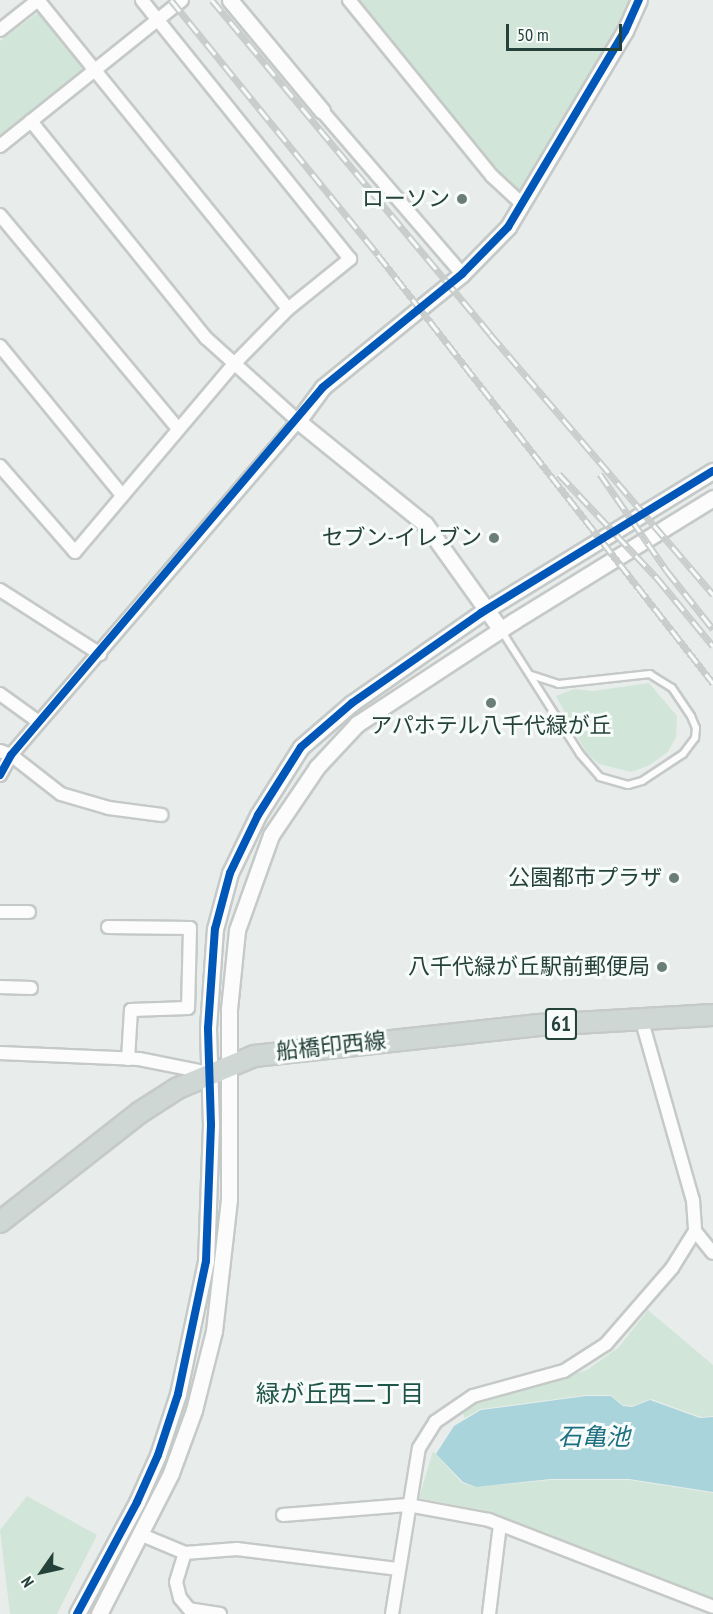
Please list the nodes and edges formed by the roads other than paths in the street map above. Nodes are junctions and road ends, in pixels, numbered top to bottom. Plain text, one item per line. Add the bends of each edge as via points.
1 (38, 0) edge
2 (142, 0) edge
3 (182, 0) edge
4 (230, 0) edge
5 (349, 0) edge
6 (639, 0) edge
7 (158, 19) junction
8 (0, 30) edge
9 (96, 69) junction
10 (322, 111) joint
11 (31, 121) junction
12 (0, 146) edge
13 (522, 204) junction
14 (0, 215) edge
15 (462, 274) junction
16 (288, 309) junction
17 (0, 346) edge
18 (234, 364) junction
19 (298, 421) junction
20 (178, 429) junction
21 (0, 466) edge
22 (713, 471) edge
23 (122, 495) junction
24 (713, 498) edge
25 (0, 590) edge
26 (487, 609) junction
27 (501, 630) junction
28 (100, 654) junction
29 (531, 675) junction
30 (0, 694) edge
31 (39, 722) junction
32 (6, 753) edge
33 (0, 775) edge
34 (162, 815) dead end
35 (0, 912) edge
36 (29, 912) dead end
37 (108, 927) dead end
38 (0, 987) edge
39 (30, 988) dead end
40 (713, 1015) edge
41 (641, 1018) junction
42 (0, 1053) edge
43 (128, 1059) junction
44 (229, 1065) junction
45 (209, 1073) junction
46 (0, 1222) edge
47 (695, 1231) junction
48 (713, 1253) edge
49 (408, 1505) junction
50 (283, 1515) dead end
51 (500, 1525) junction
52 (142, 1535) junction
53 (185, 1553) junction
54 (398, 1569) junction
55 (696, 1601) junction
56 (713, 1607) edge
57 (77, 1614) edge
58 (99, 1614) edge
59 (220, 1614) edge
60 (392, 1614) edge
61 (489, 1614) edge
62 (691, 1614) edge

1 - 8 street
1 - 9 street
2 - 7 street
3 - 7 street
4 - 10 street
5 - 13 street via 492,176
6 - 13 street via 625,32
7 - 9 street
7 - 16 street via 350,259
9 - 11 street
9 - 16 street
10 - 15 street
11 - 12 street
11 - 18 street via 206,338
13 - 15 street via 508,227
14 - 20 street
15 - 19 street via 323,387
16 - 18 street
17 - 23 street
18 - 19 street
18 - 20 street
19 - 26 street via 424,524
19 - 28 street
20 - 23 street
21 - 23 street via 75,552
22 - 26 street
24 - 27 street
25 - 28 street
26 - 27 street
26 - 45 street via 352,703 301,747 276,782 230,873 215,929
27 - 29 lane
27 - 44 street via 357,724 317,767 287,809 271,835 237,930 229,1009
28 - 31 street
29 - 29 lane via 559,684 650,674 679,697 696,728 695,738 683,754 642,781 628,785 612,782 590,769
30 - 31 street
31 - 32 street
32 - 33 street
32 - 34 street via 61,794 108,808
35 - 36 street
37 - 43 street via 190,928 188,1008 131,1010
38 - 39 street
40 - 41 main road, 船橋印西線 / 61
41 - 44 main road, 船橋印西線 / 61 via 272,1052
41 - 47 street via 693,1200
42 - 43 street
43 - 45 street
44 - 45 main road, 船橋印西線 / 61
44 - 52 street via 229,1199 225,1262 214,1331 194,1410
45 - 46 main road, 船橋印西線 / 61 via 139,1113
45 - 57 street via 206,1260 178,1394 137,1502
47 - 48 street
47 - 49 street via 672,1268 606,1344 564,1371 473,1396 435,1422 419,1448
49 - 50 street
49 - 51 street
49 - 54 street
51 - 55 street
51 - 61 street
52 - 53 street
52 - 58 street
53 - 54 street via 237,1549
53 - 59 street via 176,1582 180,1598 189,1609
54 - 60 street
55 - 56 street
55 - 62 street

